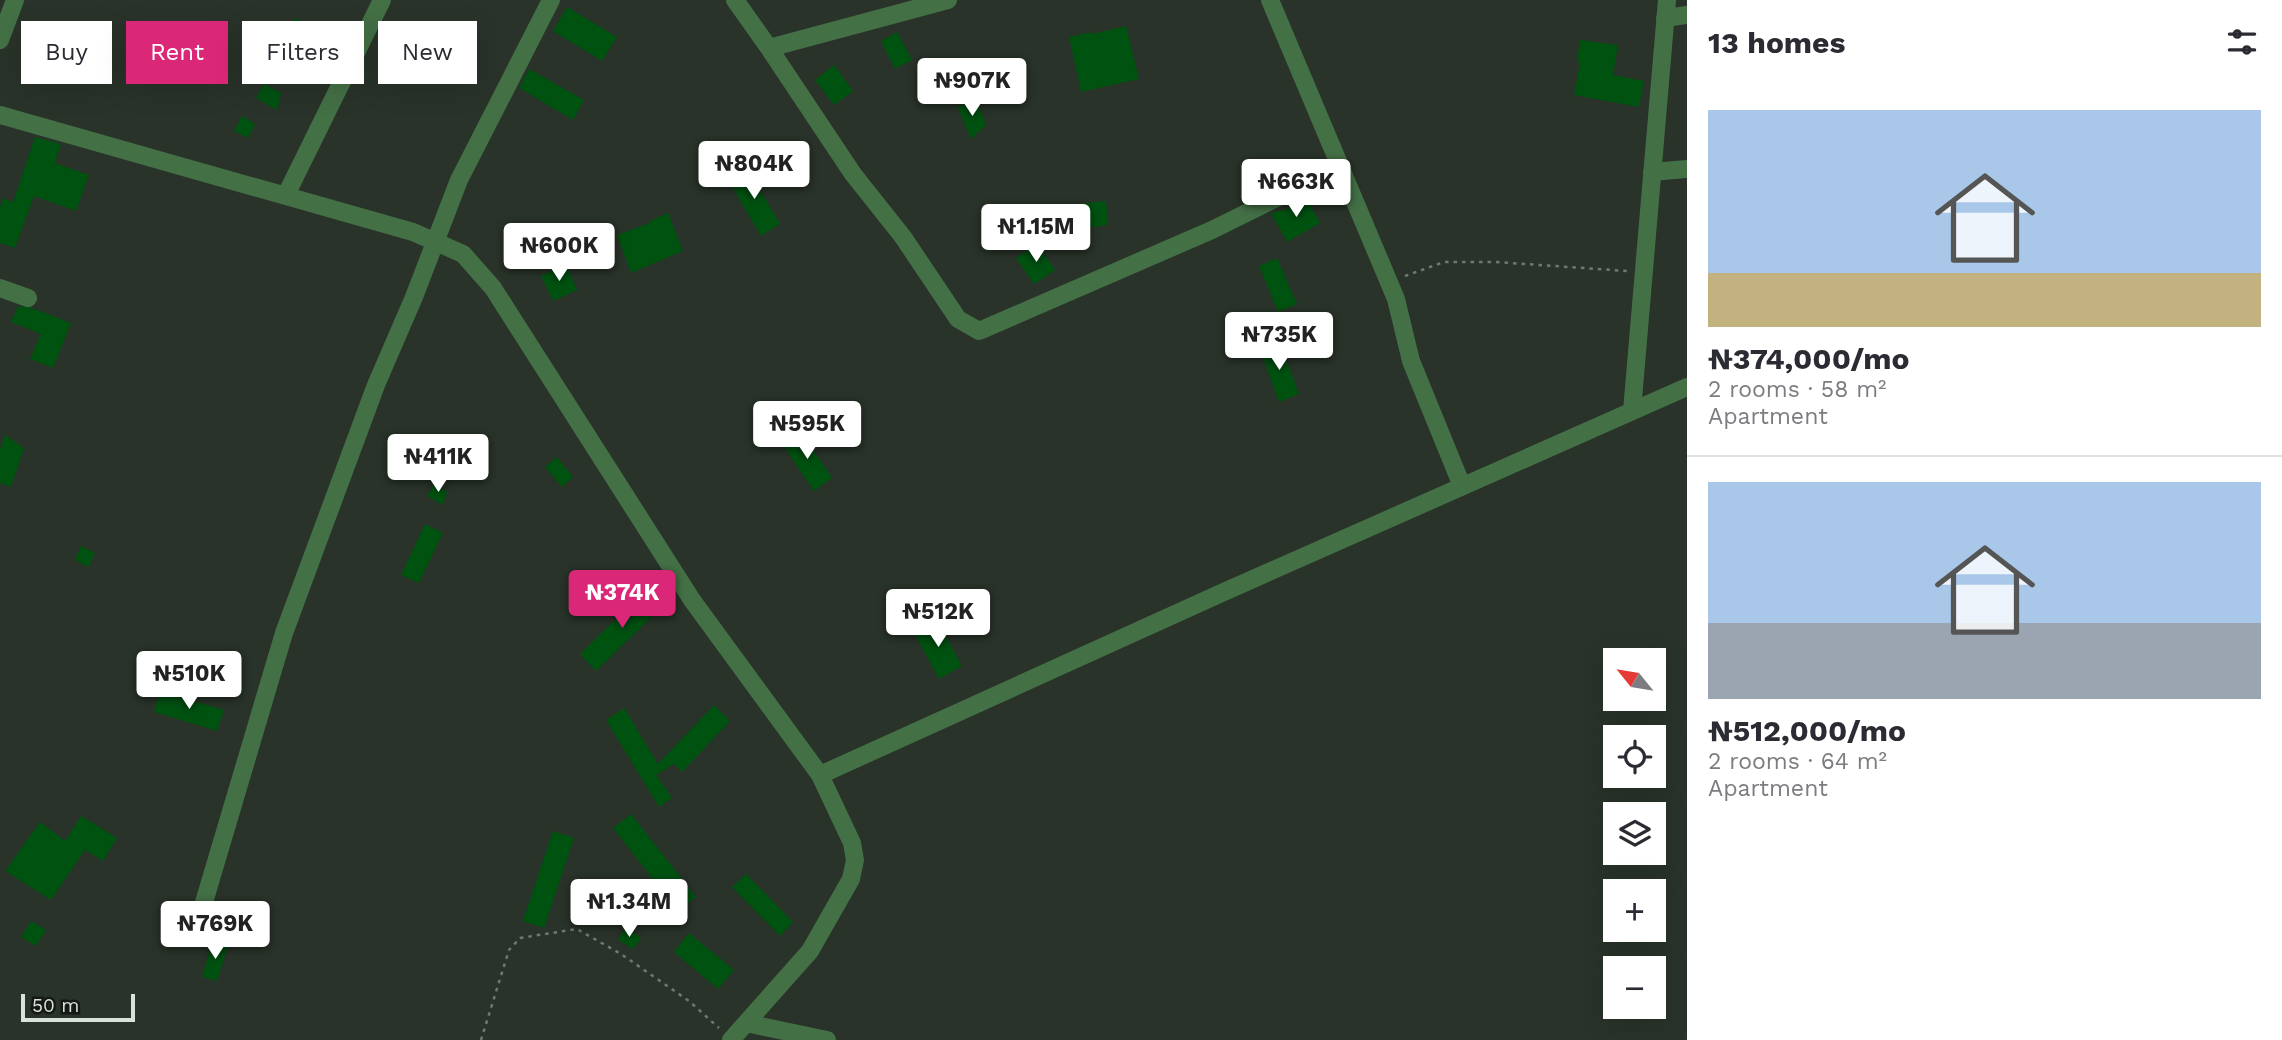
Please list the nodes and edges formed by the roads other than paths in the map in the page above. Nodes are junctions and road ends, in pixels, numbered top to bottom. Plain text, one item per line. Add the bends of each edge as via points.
1 (15, 0) edge
2 (383, 0) edge
3 (551, 0) edge
4 (735, 0) edge
5 (948, 0) edge
6 (1270, 0) edge
7 (1666, 9) edge
8 (1687, 15) edge
9 (0, 40) edge
10 (769, 48) junction
11 (0, 116) edge
12 (1341, 166) junction
13 (1687, 169) edge
14 (1652, 172) junction
15 (286, 195) junction
16 (435, 240) junction
17 (0, 288) edge
18 (27, 298) dead end
19 (1687, 387) edge
20 (1632, 411) junction
21 (1462, 486) junction
22 (820, 775) junction
23 (202, 909) dead end
24 (746, 1023) junction
25 (731, 1040) edge
26 (827, 1040) edge

1 - 9 street
2 - 15 street
3 - 16 street via 458,180
4 - 10 street
5 - 10 street
6 - 12 street
7 - 8 street
7 - 14 street
10 - 12 street via 958,319 979,331 1212,230
11 - 15 street
12 - 21 street via 1396,299 1411,360
13 - 14 street
14 - 20 street
15 - 16 street
16 - 22 street via 463,254 493,288 692,600
16 - 23 street via 284,634
17 - 18 street
19 - 20 street
20 - 21 street
21 - 22 street
22 - 24 street via 852,843 851,879 810,951
24 - 25 street
24 - 26 street

